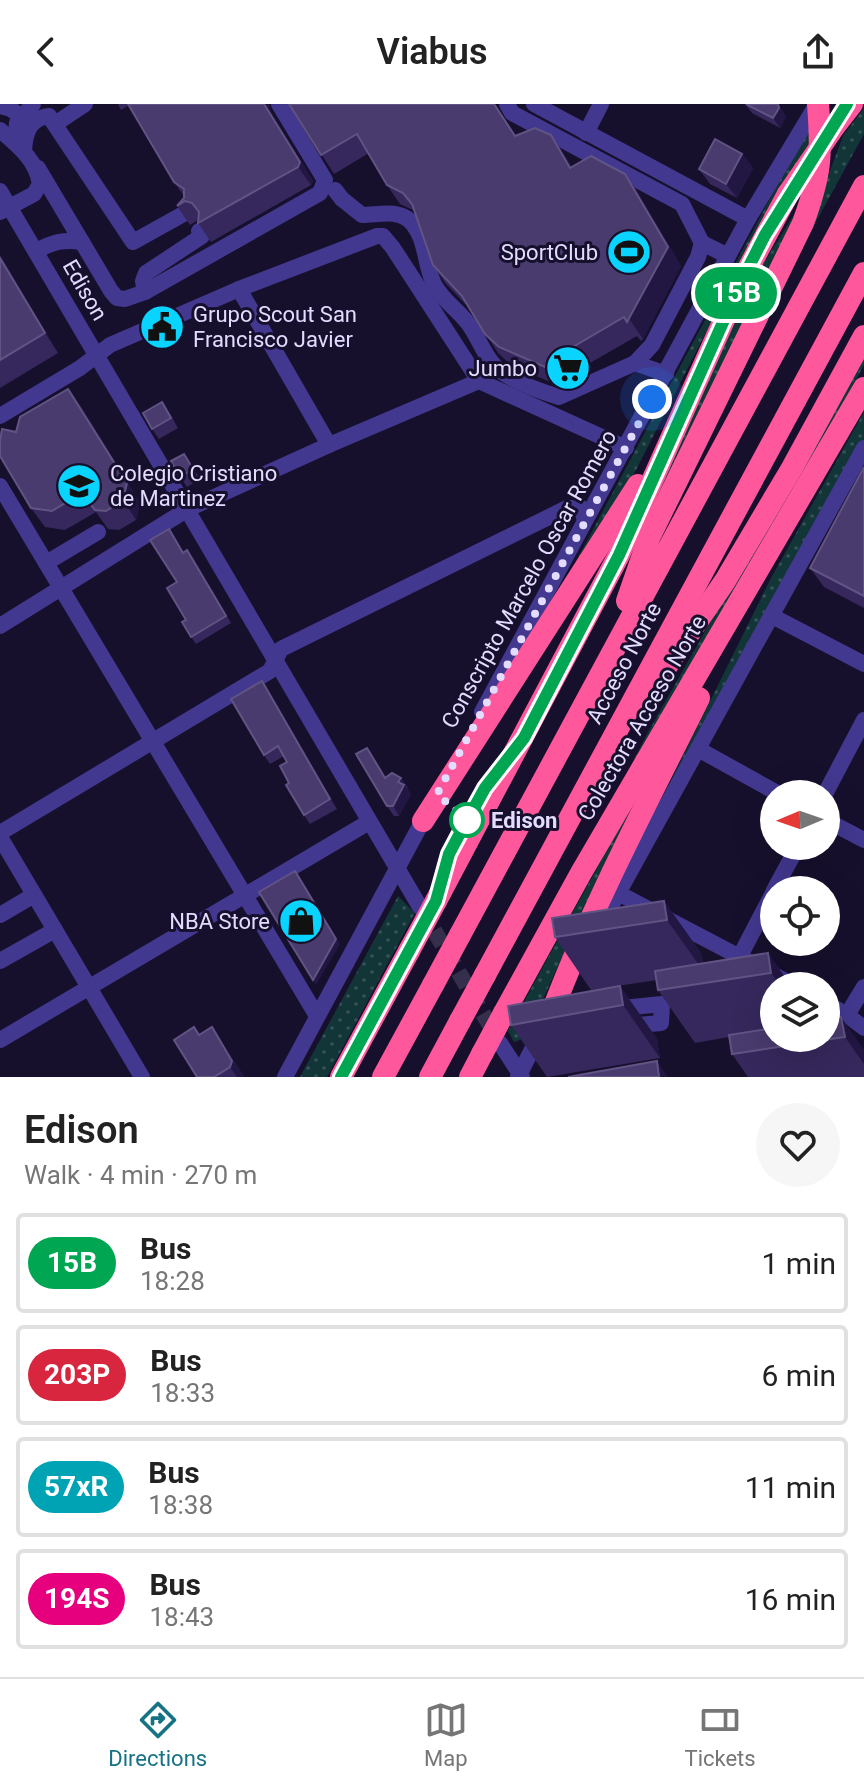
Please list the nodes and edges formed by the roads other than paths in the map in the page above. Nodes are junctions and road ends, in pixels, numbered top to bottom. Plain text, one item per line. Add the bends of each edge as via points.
1 (33, 104) edge
2 (85, 104) edge
3 (279, 104) edge
4 (507, 104) edge
5 (534, 104) edge
6 (601, 104) edge
7 (817, 104) edge
8 (0, 106) edge
9 (843, 114) edge
10 (21, 117) junction
11 (55, 124) junction
12 (0, 130) edge
13 (586, 133) junction
14 (19, 146) junction
15 (38, 168) junction
16 (864, 186) edge
17 (2, 196) edge
18 (187, 212) edge
19 (748, 219) junction
20 (199, 231) edge
21 (82, 242) junction
22 (702, 243) junction
23 (36, 251) junction
24 (232, 251) dead end
25 (728, 256) junction
26 (864, 273) edge
27 (239, 289) junction
28 (145, 292) junction
29 (864, 336) edge
30 (96, 355) junction
31 (635, 363) junction
32 (666, 374) junction
33 (479, 381) junction
34 (864, 388) edge
35 (692, 394) junction
36 (0, 416) edge
37 (329, 445) junction
38 (626, 448) junction
39 (864, 448) edge
40 (864, 471) edge
41 (0, 486) edge
42 (842, 488) junction
43 (188, 509) junction
44 (585, 520) junction
45 (98, 532) dead end
46 (782, 532) junction
47 (46, 563) junction
48 (62, 590) junction
49 (772, 616) junction
50 (0, 626) edge
51 (275, 660) junction
52 (864, 664) edge
53 (603, 668) junction
54 (864, 720) edge
55 (153, 743) junction
56 (698, 749) junction
57 (596, 770) junction
58 (832, 780) edge
59 (760, 783) edge
60 (423, 821) junction
61 (369, 822) junction
62 (840, 827) edge
63 (0, 835) edge
64 (864, 840) edge
65 (397, 867) junction
66 (618, 893) junction
67 (34, 895) junction
68 (243, 896) junction
69 (431, 902) junction
70 (0, 915) edge
71 (760, 917) edge
72 (55, 930) junction
73 (740, 956) junction
74 (0, 961) edge
75 (769, 972) edge
76 (89, 987) junction
77 (864, 987) edge
78 (840, 1011) edge
79 (594, 1012) edge
80 (847, 1015) junction
81 (317, 1016) junction
82 (554, 1021) junction
83 (614, 1028) edge
84 (864, 1028) edge
85 (0, 1040) edge
86 (482, 1062) edge
87 (520, 1076) edge
88 (142, 1077) edge
89 (285, 1077) edge
90 (341, 1077) edge
91 (383, 1077) edge
92 (430, 1077) edge

1 - 10 street
2 - 11 street
3 - 28 street via 325,180 320,193
4 - 22 street via 512,113 682,204
5 - 13 street
6 - 13 street
7 - 19 street, Conscripto Marcelo Oscar Romero
7 - 53 highway via 821,162 811,202 649,538
8 - 10 street
9 - 35 highway, bridge via 788,194 741,282
10 - 14 street
11 - 14 street via 49,116 40,117
11 - 18 street via 133,242
12 - 14 street
13 - 19 street
14 - 15 street
15 - 17 street via 40,184 34,194
15 - 21 street
16 - 53 highway, Acceso Norte
17 - 23 street, Edison
19 - 25 street, Conscripto Marcelo Oscar Romero
20 - 28 street via 202,236 146,273
21 - 23 street via 54,241
21 - 28 street via 117,298
22 - 25 street
22 - 31 street via 652,345
23 - 30 street, Edison
24 - 31 street via 339,195 362,215 384,213 409,220 423,243 438,290 501,371 559,397
25 - 32 street, Conscripto Marcelo Oscar Romero
26 - 57 highway, Acceso Norte
27 - 30 street
27 - 33 street via 383,236
27 - 37 street
29 - 57 highway via 725,581
30 - 36 street
30 - 43 street, Edison
31 - 32 street
32 - 38 street, Conscripto Marcelo Oscar Romero
33 - 37 street
33 - 38 street
34 - 46 highway, Colectora Acceso Norte
35 - 60 highway
35 - 69 highway via 619,555
37 - 43 street
38 - 44 street, Conscripto Marcelo Oscar Romero
39 - 42 street
40 - 42 street via 852,493
41 - 47 street
42 - 49 street
43 - 48 street
43 - 51 street, Edison
44 - 51 street via 581,508 567,508 281,649
44 - 60 street, Conscripto Marcelo Oscar Romero
45 - 47 street
46 - 82 highway via 572,959
46 - 86 highway, Colectora Acceso Norte, bridge via 588,861
47 - 48 street
48 - 50 street
48 - 55 street
49 - 52 street
49 - 56 street
51 - 55 street via 270,671
51 - 61 street, Edison
53 - 91 highway, Acceso Norte, bridge
54 - 58 street
55 - 63 street
55 - 68 street
56 - 59 street
56 - 66 street
57 - 92 highway, Acceso Norte, bridge
60 - 65 street, Conscripto Marcelo Oscar Romero
61 - 65 street, Edison
61 - 68 street
62 - 64 street
63 - 67 street
65 - 69 street, Edison
65 - 81 street, Conscripto Marcelo Oscar Romero
66 - 73 street
66 - 82 street
67 - 70 street
67 - 72 street
68 - 76 street
68 - 81 street
69 - 90 highway, bridge
71 - 73 street
72 - 74 street
72 - 76 street
73 - 75 street
76 - 85 street
76 - 88 street
77 - 80 street
78 - 80 street
79 - 83 street via 662,1004 661,1023
80 - 84 street
81 - 89 street, Conscripto Marcelo Oscar Romero
82 - 87 street
86 - 87 street

